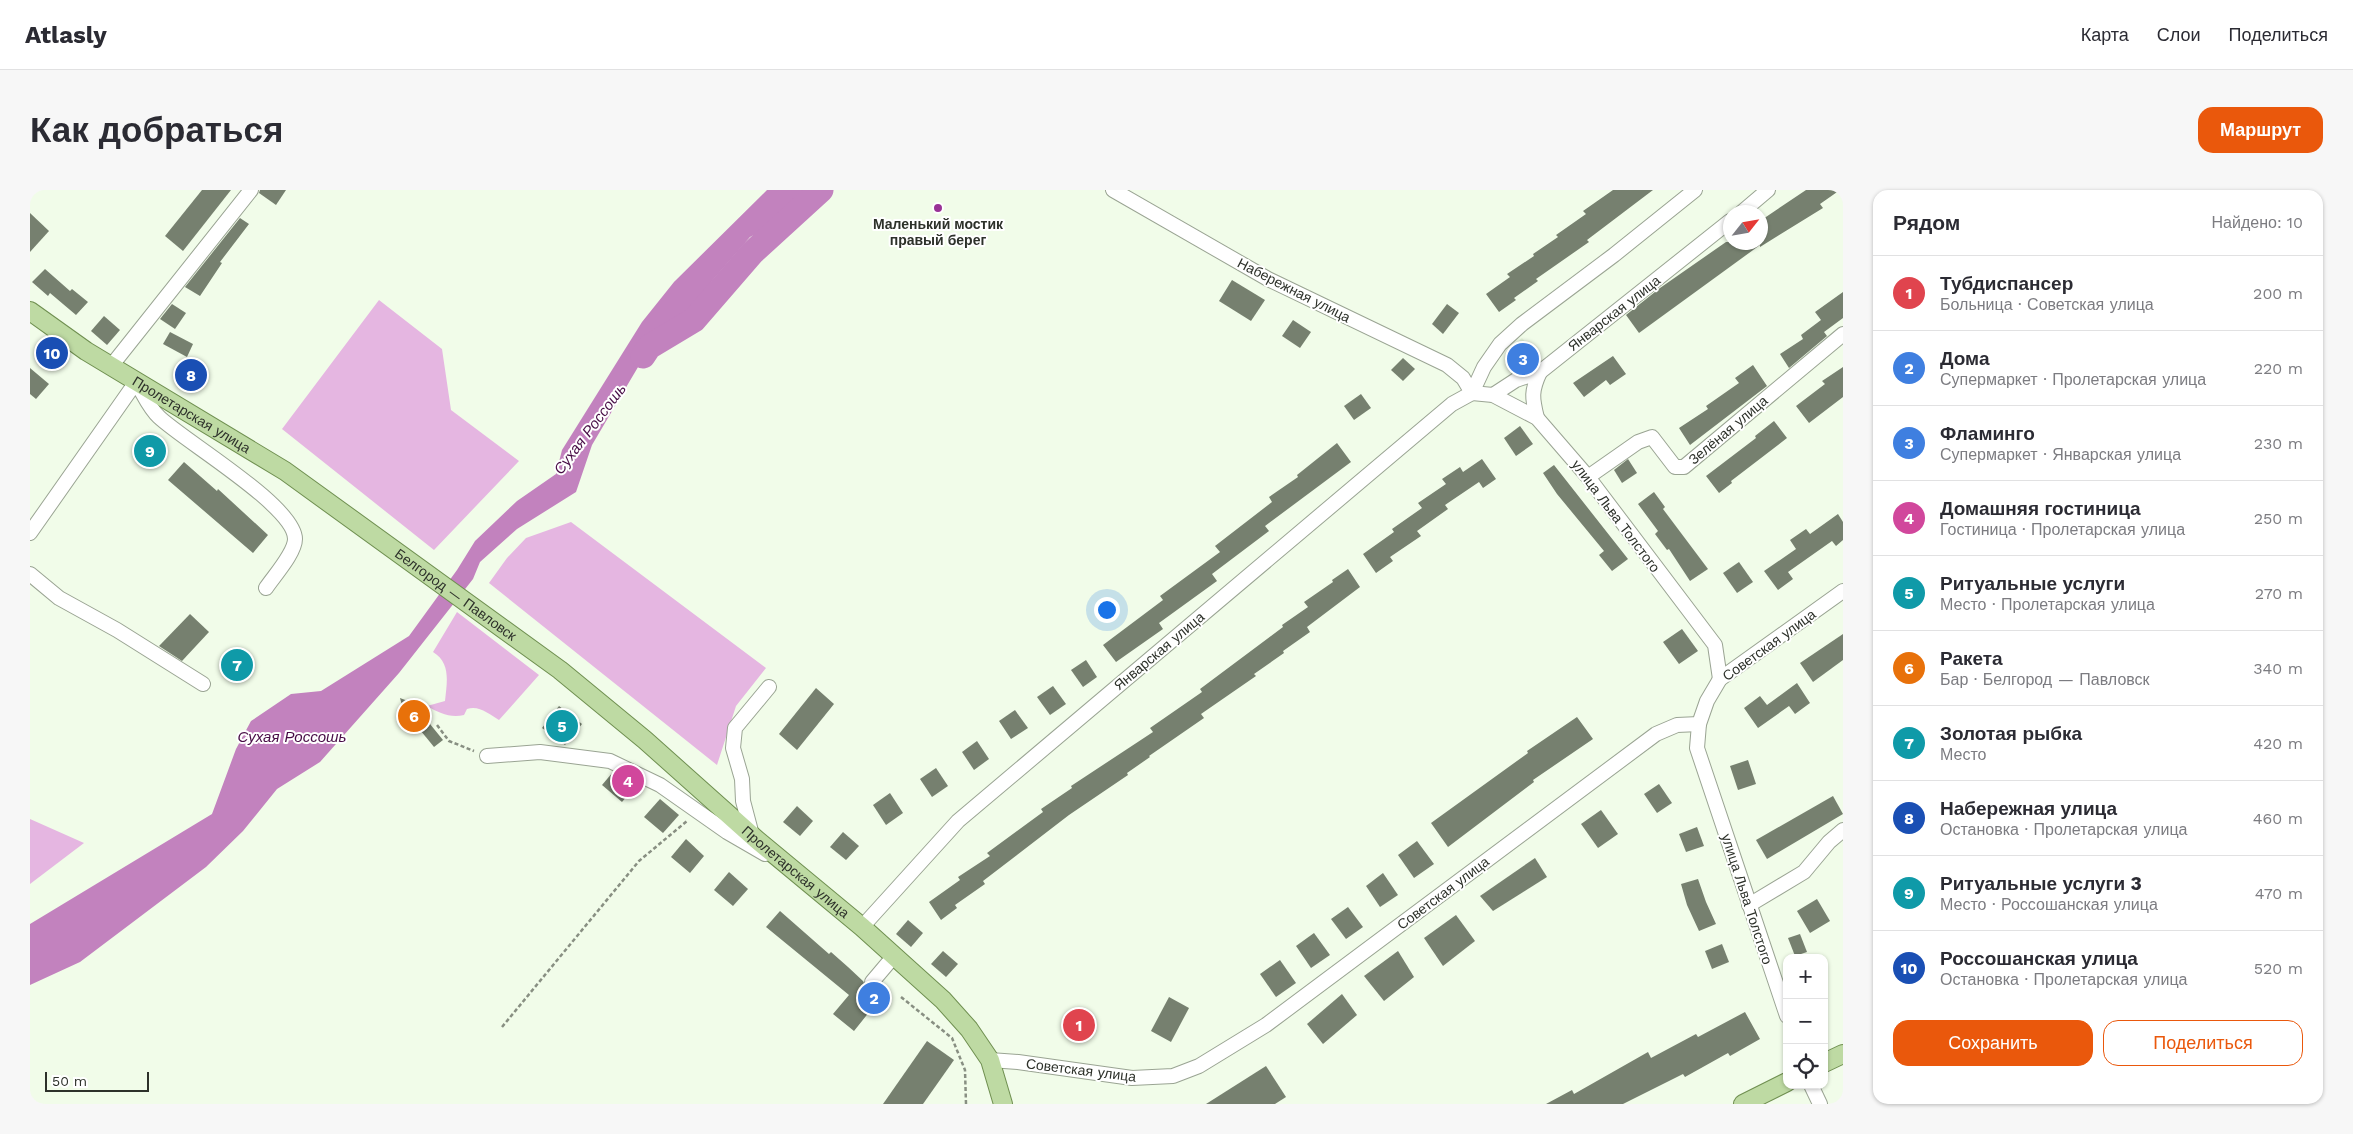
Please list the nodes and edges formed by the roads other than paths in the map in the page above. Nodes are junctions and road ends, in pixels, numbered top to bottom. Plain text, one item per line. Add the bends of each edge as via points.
1 (251, 190) edge
2 (1112, 190) edge
3 (1695, 190) edge
4 (1768, 190) edge
5 (1750, 205) edge
6 (1723, 227) edge
7 (30, 311) edge
8 (1843, 334) edge
9 (112, 365) junction
10 (1540, 372) junction
11 (136, 382) junction
12 (1472, 393) junction
13 (1493, 395) junction
14 (1537, 418) junction
15 (1588, 477) junction
16 (353, 520) joint
17 (30, 534) edge
18 (30, 574) edge
19 (266, 588) dead end
20 (1843, 591) edge
21 (560, 670) joint
22 (1720, 679) junction
23 (203, 684) dead end
24 (769, 687) dead end
25 (1699, 724) junction
26 (487, 756) road end
27 (1843, 830) edge
28 (752, 835) junction
29 (792, 869) junction
30 (1749, 905) junction
31 (862, 927) junction
32 (894, 956) junction
33 (872, 982) dead end
34 (1783, 1004) edge
35 (1843, 1054) edge
36 (990, 1060) junction
37 (1828, 1061) edge
38 (1783, 1084) edge
39 (1813, 1089) edge
40 (1002, 1101) edge
41 (1743, 1104) edge
42 (1820, 1104) edge

1 - 9 street
2 - 12 street, Набережная улица via 1268,280 1447,365 1463,378
3 - 12 street via 1500,344
4 - 5 street
6 - 10 street, Январская улица
7 - 9 main road, Пролетарская улица via 86,351
8 - 15 street, Зелёная улица via 1684,467 1675,467 1652,437 1638,442
9 - 11 main road, Пролетарская улица
10 - 13 street, Январская улица via 1516,380
10 - 14 street via 1533,388
11 - 16 main road, Пролетарская улица via 285,471
11 - 17 street
11 - 19 street via 158,416 254,489 290,523 295,539 292,550
12 - 13 street, улица Льва Толстого
12 - 31 street, Январская улица via 1452,404 958,821
13 - 14 street, улица Льва Толстого
14 - 15 street, улица Льва Толстого
15 - 22 street, улица Льва Толстого via 1715,645
16 - 21 main road, Белгород — Павловск
18 - 23 street via 59,598
20 - 22 street, Советская улица
21 - 28 main road, Пролетарская улица
22 - 25 street, Советская улица
24 - 28 street via 735,728 733,748
25 - 30 street, улица Льва Толстого via 1698,748
25 - 36 street, Советская улица via 1677,725 1656,734 1266,1026 1199,1066 1173,1076 1132,1078
26 - 29 street via 540,752 610,761 660,785 727,832
27 - 30 street via 1828,842 1804,872
28 - 29 main road, Пролетарская улица
29 - 31 main road, Пролетарская улица
30 - 34 street, улица Льва Толстого
31 - 32 main road, Пролетарская улица
32 - 33 street
32 - 36 main road, Пролетарская улица via 943,1000 969,1029
35 - 37 main road
36 - 40 main road, Пролетарская улица
38 - 41 main road
39 - 42 street

